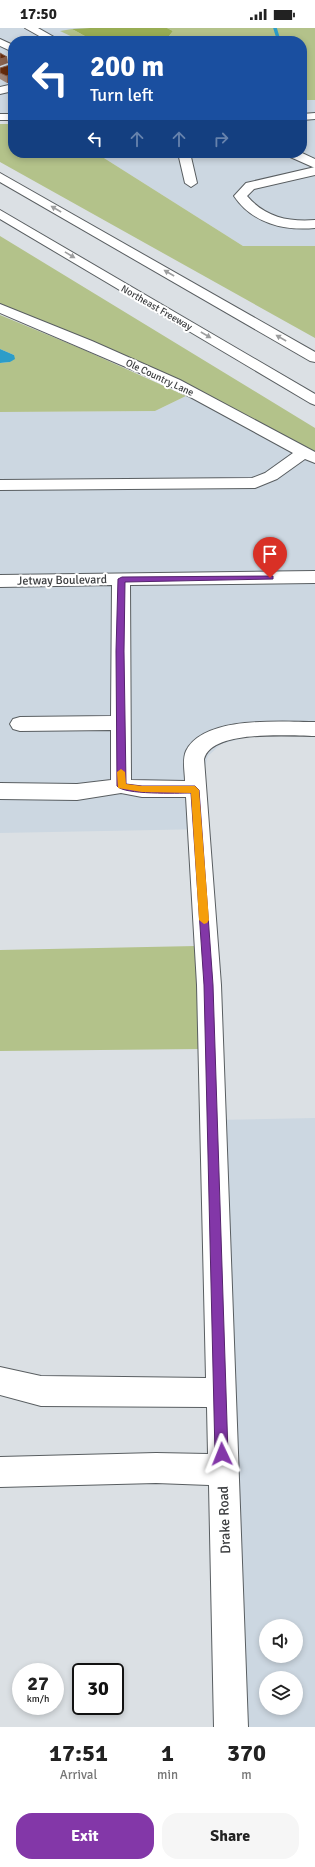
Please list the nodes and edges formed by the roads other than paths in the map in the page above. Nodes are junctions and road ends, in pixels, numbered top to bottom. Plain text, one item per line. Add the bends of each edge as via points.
1 (30, 28) edge
2 (46, 36) edge
3 (0, 95) edge
4 (0, 104) edge
5 (184, 158) edge
6 (302, 158) edge
7 (315, 164) edge
8 (315, 171) edge
9 (0, 177) edge
10 (192, 183) dead end
11 (0, 214) edge
12 (315, 224) edge
13 (0, 308) edge
14 (315, 358) edge
15 (315, 400) edge
16 (309, 455) edge
17 (0, 485) edge
18 (315, 577) edge
19 (122, 579) junction
20 (0, 580) edge
21 (120, 723) junction
22 (20, 724) dead end
23 (315, 729) edge
24 (121, 786) junction
25 (195, 790) junction
26 (0, 791) edge
27 (0, 1381) edge
28 (220, 1393) junction
29 (222, 1470) junction
30 (0, 1472) edge
31 (230, 1727) edge

1 - 2 main road
3 - 4 main road
5 - 10 main road
6 - 7 main road
8 - 12 main road via 250,186 240,196 248,207 276,223 298,227
14 -> 9 main road
11 -> 15 main road, Northeast Freeway
13 - 16 main road, Ole Country Lane via 174,383
16 - 17 main road via 255,483
18 - 19 main road, Jetway Boulevard
19 - 20 main road, Jetway Boulevard
19 - 21 main road
21 - 22 main road
21 - 24 main road
23 - 25 main road, Drake Road via 225,733 208,741 197,749 194,759
24 - 25 main road
24 - 26 main road via 78,792
25 - 28 main road, Drake Road via 208,985
27 - 28 main road via 40,1391
28 - 29 main road, Drake Road
29 - 30 main road via 156,1468
29 - 31 main road, Drake Road

